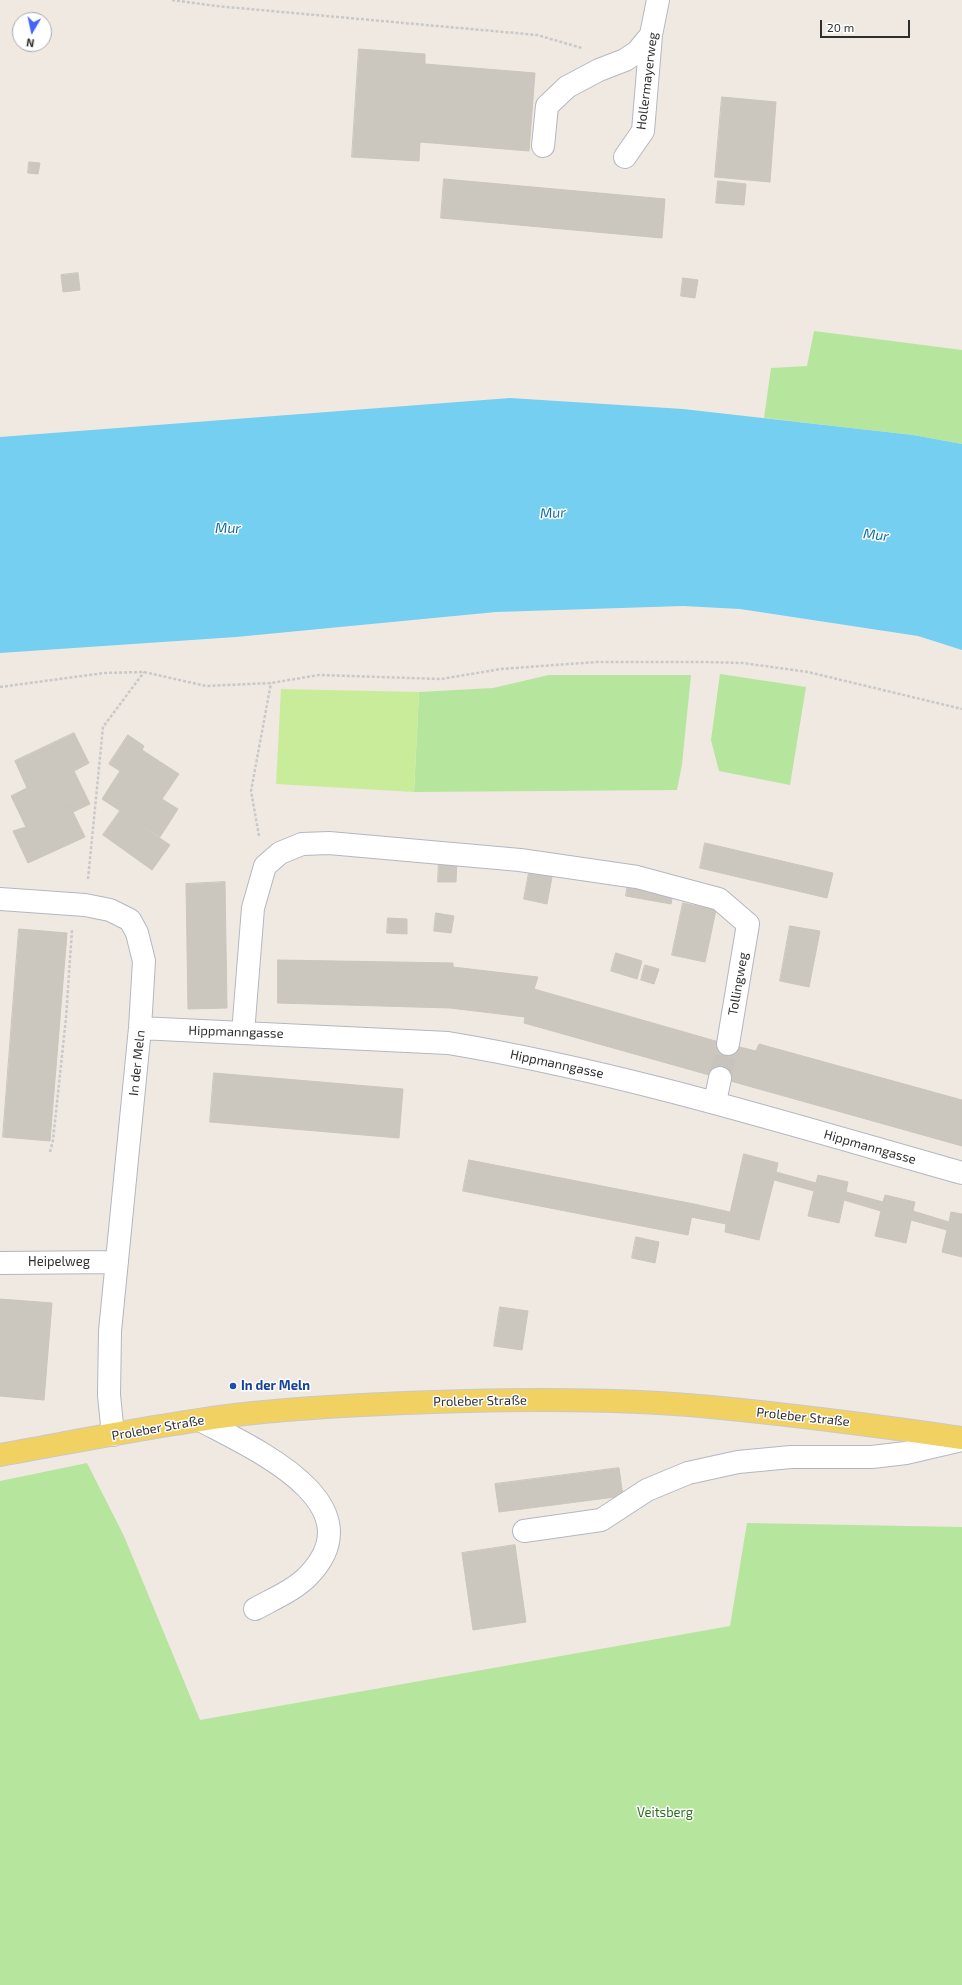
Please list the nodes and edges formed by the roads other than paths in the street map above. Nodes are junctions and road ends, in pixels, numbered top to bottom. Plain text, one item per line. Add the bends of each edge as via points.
1 (658, 0) edge
2 (651, 35) junction
3 (543, 146) dead end
4 (625, 157) dead end
5 (0, 899) edge
6 (140, 1028) junction
7 (243, 1033) junction
8 (728, 1044) tunnel mouth
9 (720, 1078) tunnel mouth
10 (714, 1102) junction
11 (962, 1173) edge
12 (117, 1262) junction
13 (0, 1263) edge
14 (200, 1420) junction
15 (113, 1435) junction
16 (962, 1439) edge
17 (0, 1455) edge
18 (524, 1531) dead end
19 (255, 1609) dead end

1 - 2 street, Hollermayerweg
2 - 3 street via 637,52 567,87 547,106
2 - 4 street, Hollermayerweg via 643,131
5 - 6 street, In der Meln via 85,905 110,910 130,920 137,933 144,961
6 - 7 street, Hippmanngasse
6 - 12 street, In der Meln
7 - 8 street, Tollingweg via 253,908 265,866 280,853 302,844 329,843 520,860 637,877 719,899 748,924
7 - 10 street, Hippmanngasse via 448,1043 574,1067
9 - 10 street
10 - 11 street, Hippmanngasse
12 - 13 street, Heipelweg
12 - 15 street, In der Meln via 110,1331 109,1395
14 - 15 main road, Proleber Straße
14 - 16 main road, Proleber Straße via 318,1407 422,1402 610,1401 717,1407 874,1425
14 - 19 street via 287,1470 308,1487 320,1503 328,1522 329,1538 323,1557 309,1575 287,1592
15 - 17 main road, Proleber Straße
16 - 18 street via 906,1454 872,1457 791,1457 738,1462 688,1473 654,1487 601,1520

